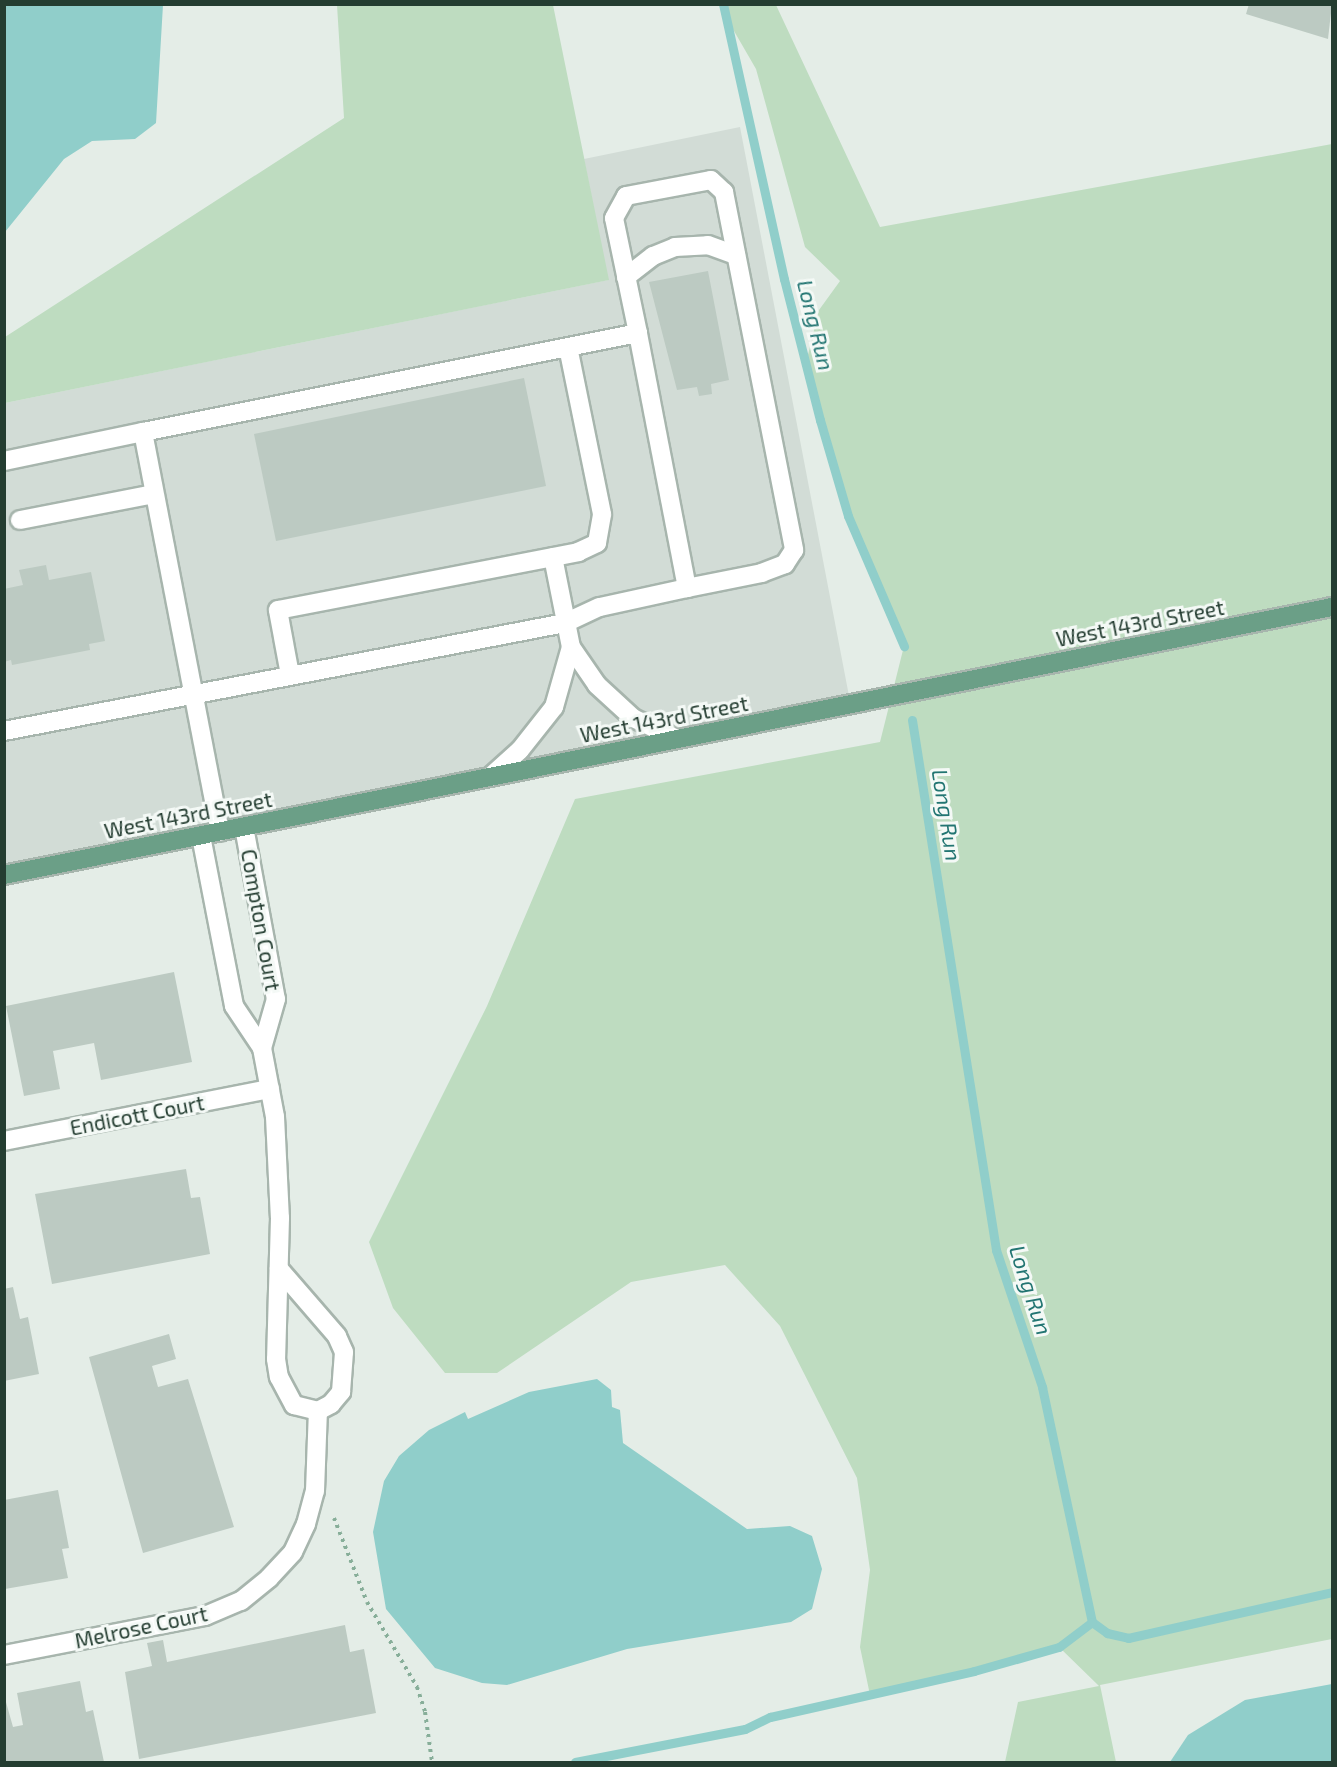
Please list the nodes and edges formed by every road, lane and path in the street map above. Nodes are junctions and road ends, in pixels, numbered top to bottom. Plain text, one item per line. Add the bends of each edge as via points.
1 (736, 255) junction
2 (626, 277) junction
3 (638, 333) junction
4 (568, 346) junction
5 (143, 432) junction
6 (4, 461) edge
7 (154, 494) junction
8 (20, 520) dead end
9 (553, 557) junction
10 (687, 588) junction
11 (1332, 607) edge
12 (565, 624) junction
13 (571, 647) junction
14 (290, 675) junction
15 (191, 694) junction
16 (4, 731) edge
17 (677, 739) junction
18 (490, 777) junction
19 (244, 827) junction
20 (220, 832) junction
21 (201, 836) junction
22 (4, 875) edge
23 (262, 1048) junction
24 (270, 1089) junction
25 (4, 1141) edge
26 (279, 1269) junction
27 (318, 1411) junction
28 (315, 1491) junction
29 (4, 1655) edge
30 (432, 1762) edge

1 - 2 street via 708,245 675,247 653,256
1 - 2 street via 724,192 711,180 626,196 614,218
1 - 10 street via 794,550 785,564 762,573
2 - 3 street
3 - 4 street
3 - 10 street
4 - 5 street
4 - 9 street via 602,514 597,543
5 - 6 street
5 - 7 street
7 - 8 street
7 - 15 street
9 - 12 street
9 - 14 street via 278,610
10 - 12 street via 600,607
11 - 17 main road, West 143rd Street
12 - 13 street
12 - 14 street
13 - 17 street via 597,685 633,718
13 - 18 street via 554,707 520,750
14 - 15 street
15 - 16 street
15 - 20 street
17 - 18 main road, West 143rd Street
18 - 19 main road, West 143rd Street
19 - 20 main road, West 143rd Street
19 - 23 street, Compton Court via 276,999
20 - 21 main road, West 143rd Street
21 - 22 main road, West 143rd Street
21 - 23 street, Compton Court via 234,1006
23 - 24 street, Compton Court
24 - 25 street, Endicott Court
24 - 26 street, Compton Court via 279,1161
26 - 27 street, Compton Court via 279,1377 294,1405
26 - 27 street via 337,1336 344,1352 342,1392
27 - 28 street, Melrose Court
28 - 29 street, Melrose Court via 293,1552 241,1601 205,1616
28 - 30 path via 330,1506 368,1602 417,1688

